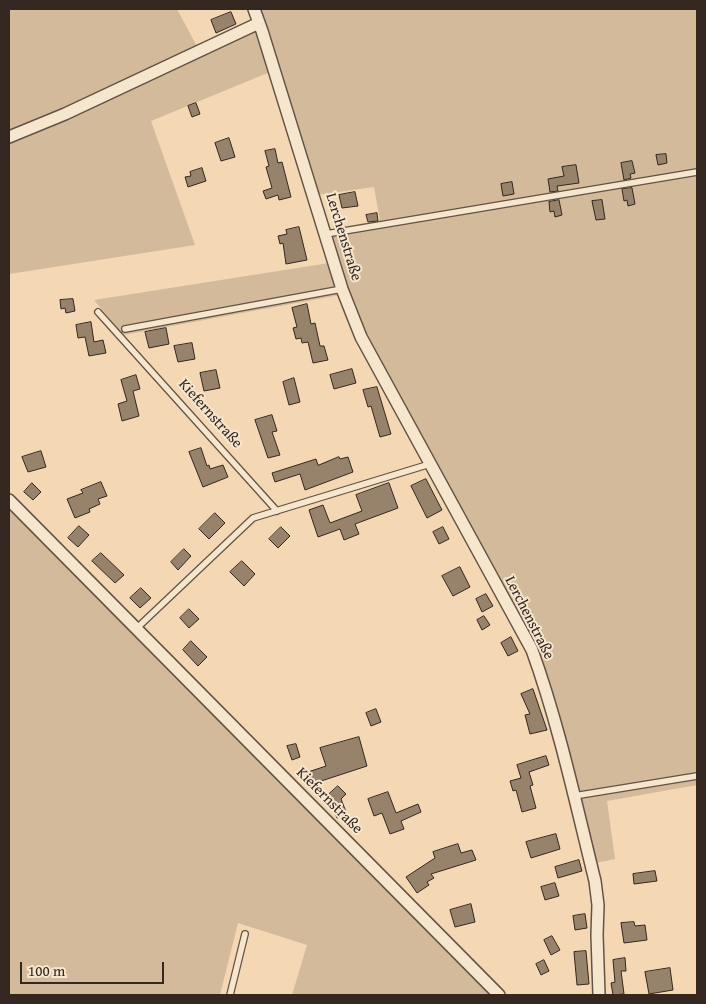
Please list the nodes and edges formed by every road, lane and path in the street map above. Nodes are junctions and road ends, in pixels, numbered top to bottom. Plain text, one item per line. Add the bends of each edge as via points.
1 (254, 9) edge
2 (259, 23) junction
3 (9, 138) edge
4 (697, 172) edge
5 (326, 234) junction
6 (342, 289) junction
7 (98, 312) dead end
8 (126, 329) dead end
9 (430, 464) junction
10 (9, 500) edge
11 (276, 511) junction
12 (137, 628) junction
13 (697, 776) edge
14 (574, 796) junction
15 (245, 934) dead end
16 (230, 995) edge
17 (499, 995) edge
18 (599, 995) edge

1 - 2 street, Lerchenstraße
2 - 3 street
2 - 5 street, Lerchenstraße
4 - 5 lane
5 - 6 street, Lerchenstraße
6 - 8 lane
6 - 9 street, Lerchenstraße via 361,337
7 - 11 lane, Kiefernstraße
9 - 11 lane
9 - 14 street, Lerchenstraße via 532,650 555,719
10 - 12 street, Kiefernstraße
11 - 12 lane via 253,518
12 - 17 street, Kiefernstraße
13 - 14 lane
14 - 18 street, Lerchenstraße via 595,881
15 - 16 lane

